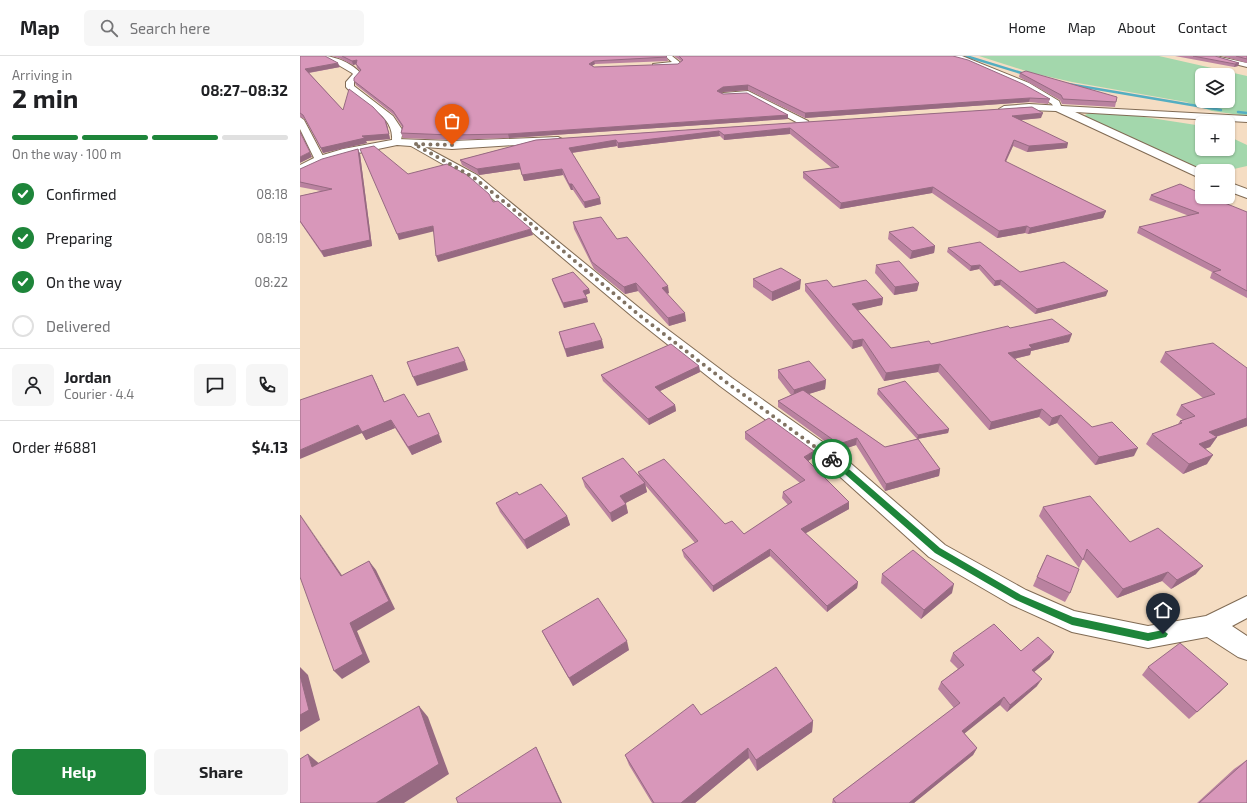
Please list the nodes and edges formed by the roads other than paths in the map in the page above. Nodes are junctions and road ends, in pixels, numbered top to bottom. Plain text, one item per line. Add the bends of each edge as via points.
1 (326, 56) edge
2 (668, 56) edge
3 (956, 56) edge
4 (1206, 56) edge
5 (1247, 65) edge
6 (651, 66) edge
7 (723, 94) edge
8 (1058, 108) junction
9 (990, 110) edge
10 (1247, 119) edge
11 (300, 120) edge
12 (805, 122) junction
13 (819, 122) edge
14 (781, 124) edge
15 (572, 139) edge
16 (406, 143) junction
17 (320, 160) junction
18 (300, 170) edge
19 (1195, 172) edge
20 (1235, 189) edge
21 (1247, 194) edge
22 (1247, 606) edge
23 (1210, 626) junction
24 (1247, 649) edge

1 - 16 street via 355,71 357,74 350,82 350,87 390,118
2 - 6 street via 678,64
3 - 8 street via 1026,85 1056,103
4 - 5 street
7 - 12 street via 748,93
8 - 9 street
8 - 10 street
8 - 19 street
11 - 17 street
12 - 13 street
12 - 14 street
15 - 16 street via 452,145
16 - 17 street via 371,146
16 - 23 street via 473,177 644,319 834,460 937,551 1018,597 1072,621 1148,637
17 - 18 street
20 - 21 street
22 - 23 street
23 - 24 street

